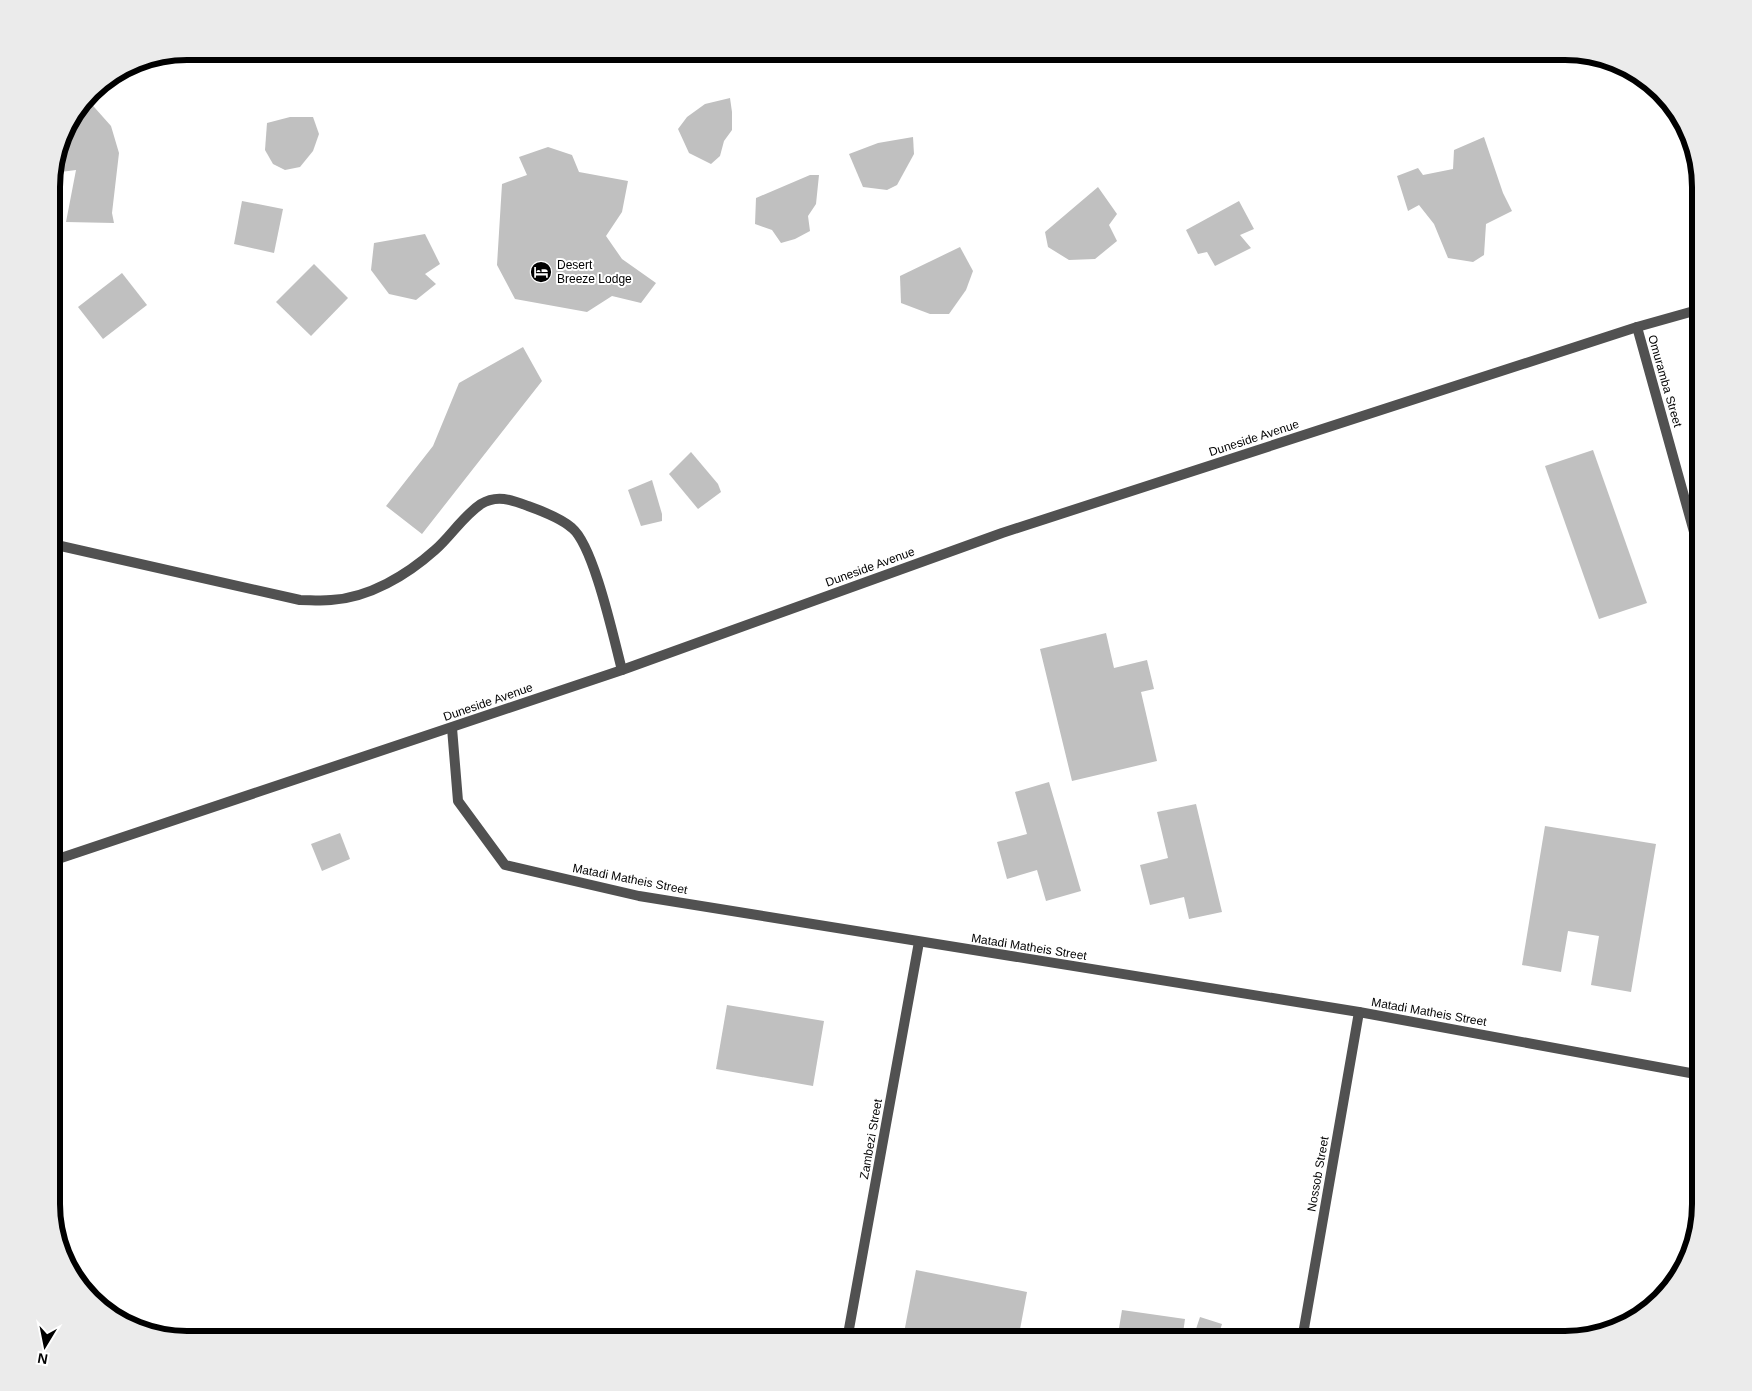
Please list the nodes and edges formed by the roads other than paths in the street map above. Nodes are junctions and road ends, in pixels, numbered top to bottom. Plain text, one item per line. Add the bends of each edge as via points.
1 (1692, 312) edge
2 (1637, 327) junction
3 (1692, 525) edge
4 (60, 546) edge
5 (622, 670) junction
6 (452, 728) junction
7 (60, 858) edge
8 (919, 942) junction
9 (1359, 1012) junction
10 (1692, 1073) edge
11 (849, 1331) edge
12 (1304, 1331) edge

1 - 2 street, Duneside Avenue
2 - 3 street, Omuramba Street
2 - 5 street, Duneside Avenue via 1002,533
4 - 5 street via 300,600 332,600 368,592 401,576 435,550 481,504 501,498 512,500 540,510 572,527 580,535 600,587
5 - 6 street, Duneside Avenue
6 - 7 street, Duneside Avenue
6 - 8 street, Matadi Matheis Street via 458,801 505,865 639,896
8 - 9 street, Matadi Matheis Street
8 - 11 street, Zambezi Street
9 - 10 street, Matadi Matheis Street
9 - 12 street, Nossob Street

